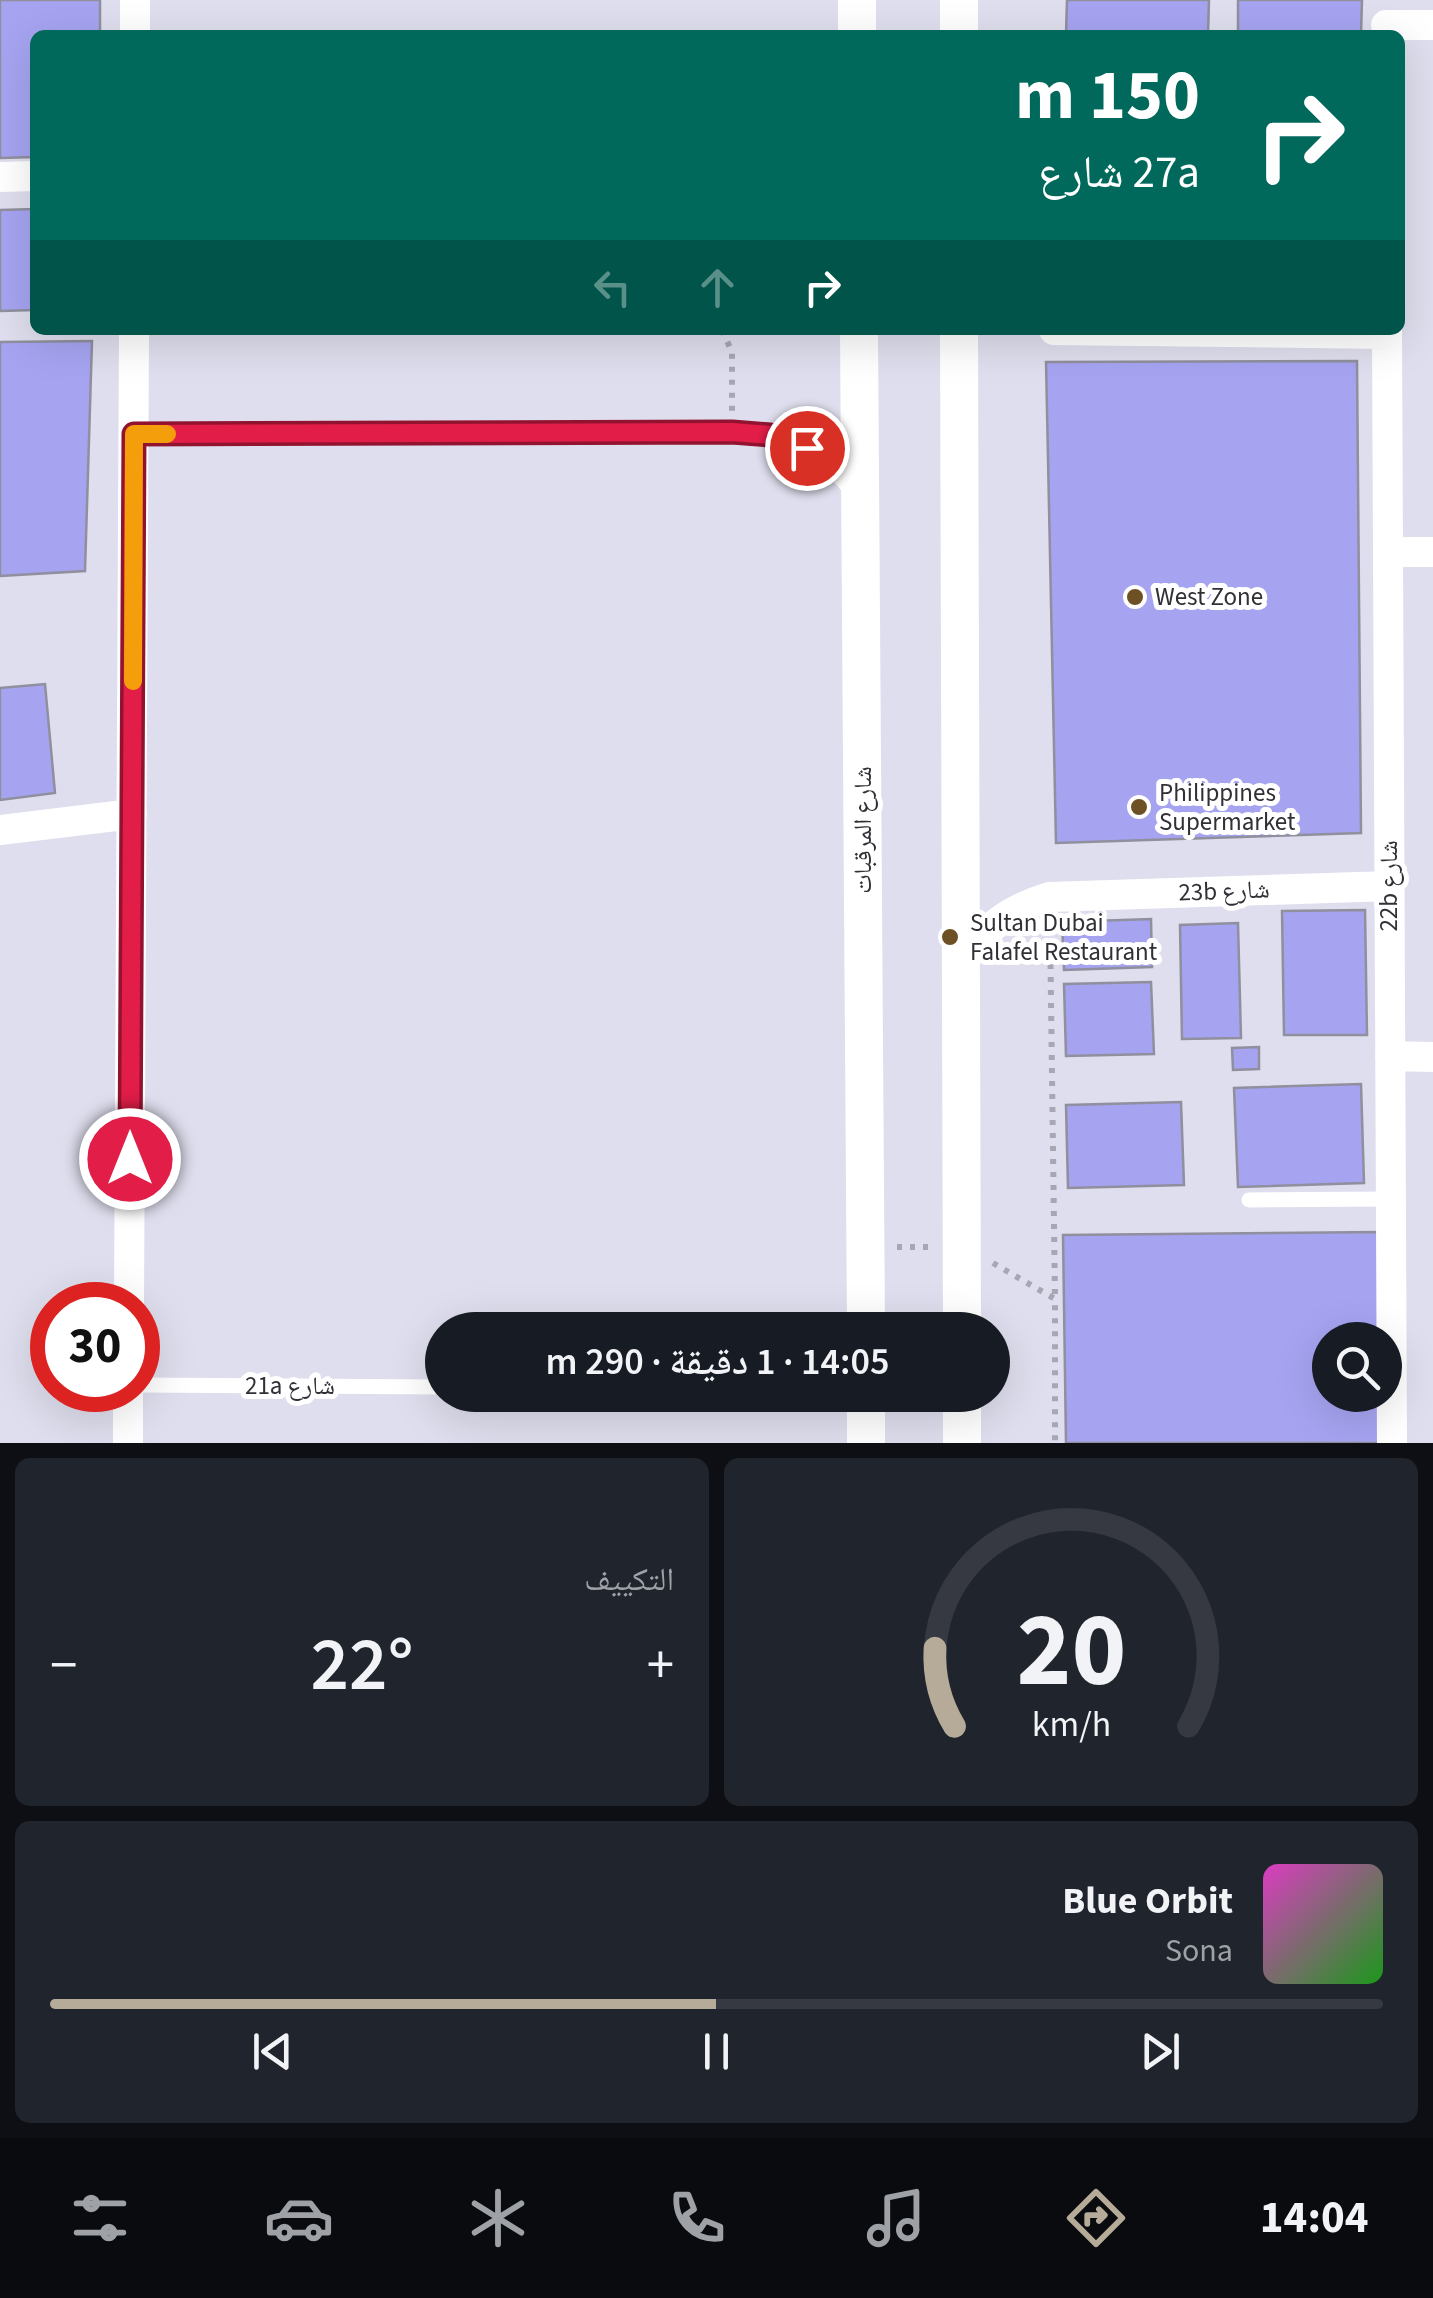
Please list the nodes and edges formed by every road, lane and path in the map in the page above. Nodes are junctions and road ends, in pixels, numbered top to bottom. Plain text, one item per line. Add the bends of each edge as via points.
1 (135, 0) edge
2 (857, 0) edge
3 (959, 0) edge
4 (1386, 20) edge
5 (1433, 25) edge
6 (135, 30) edge
7 (857, 30) edge
8 (959, 30) edge
9 (30, 176) edge
10 (0, 177) edge
11 (134, 335) edge
12 (724, 335) edge
13 (859, 335) edge
14 (959, 335) edge
15 (1387, 335) edge
16 (732, 432) junction
17 (134, 434) junction
18 (860, 502) junction
19 (1388, 552) junction
20 (1433, 552) edge
21 (132, 814) junction
22 (0, 830) edge
23 (1390, 886) junction
24 (1049, 897) junction
25 (963, 962) junction
26 (1390, 1056) junction
27 (1433, 1057) edge
28 (1249, 1200) dead end
29 (1390, 1200) junction
30 (963, 1246) junction
31 (866, 1248) junction
32 (129, 1282) edge
33 (1055, 1299) junction
34 (863, 1312) edge
35 (962, 1312) edge
36 (160, 1385) edge
37 (425, 1387) edge
38 (128, 1412) edge
39 (866, 1412) edge
40 (962, 1412) edge
41 (128, 1443) edge
42 (866, 1443) edge
43 (962, 1443) edge
44 (1055, 1443) edge
45 (1392, 1443) edge

1 - 6 street
2 - 7 street
3 - 8 street
4 - 5 street
9 - 10 street
11 - 17 street
12 - 16 path via 732,352
13 - 18 street, شارع المرقبات
14 - 25 street
15 - 19 street, 22b شارع
16 - 17 lane
16 - 18 lane via 807,448 837,471
17 - 21 street
18 - 31 street, شارع المرقبات
19 - 20 street
19 - 23 street, 22b شارع
21 - 22 street
21 - 32 street
23 - 24 street, 23b شارع
23 - 26 street, 22b شارع
24 - 25 street, 23b شارع via 998,919
24 - 33 path
25 - 30 street
26 - 27 street
26 - 29 street, 22b شارع
28 - 29 lane
29 - 45 street, 22b شارع
30 - 31 path
30 - 33 path
30 - 35 street
31 - 34 street, شارع المرقبات
33 - 44 path
36 - 37 lane, 21a شارع
38 - 41 street
39 - 42 street
40 - 43 street

